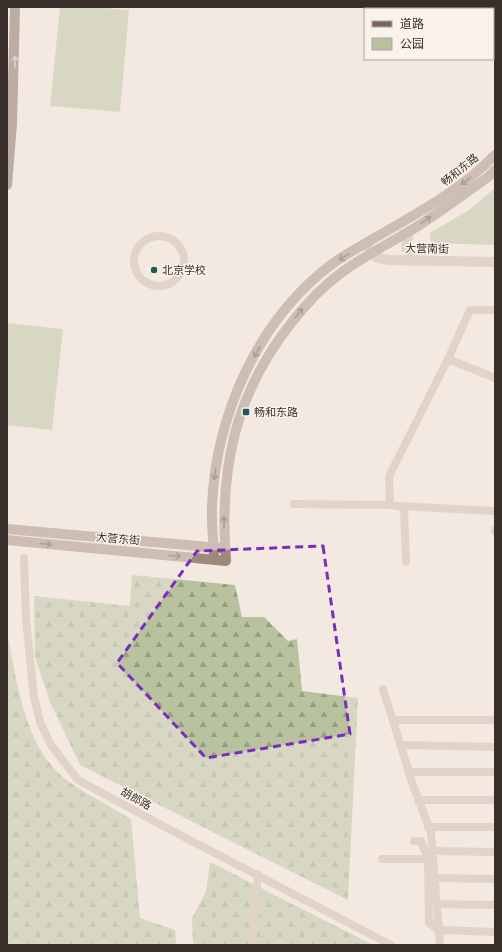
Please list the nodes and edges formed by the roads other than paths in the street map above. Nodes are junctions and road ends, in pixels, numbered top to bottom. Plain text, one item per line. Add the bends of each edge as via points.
1 (15, 7) edge
2 (495, 155) edge
3 (495, 170) edge
4 (7, 185) edge
5 (408, 231) junction
6 (366, 244) junction
7 (372, 253) junction
8 (417, 260) junction
9 (495, 262) edge
10 (150, 284) joint
11 (495, 310) edge
12 (448, 359) junction
13 (495, 378) edge
14 (294, 504) dead end
15 (390, 505) junction
16 (399, 506) junction
17 (495, 511) edge
18 (7, 529) edge
19 (7, 540) edge
20 (214, 547) junction
21 (225, 548) junction
22 (24, 558) dead end
23 (214, 560) junction
24 (226, 561) joint
25 (406, 562) dead end
26 (383, 689) dead end
27 (393, 720) junction
28 (495, 720) edge
29 (401, 745) junction
30 (495, 747) edge
31 (409, 772) junction
32 (495, 772) edge
33 (418, 800) junction
34 (495, 800) edge
35 (428, 827) junction
36 (495, 827) edge
37 (414, 841) dead end
38 (495, 852) edge
39 (430, 855) junction
40 (382, 859) dead end
41 (258, 874) junction
42 (434, 878) junction
43 (495, 879) edge
44 (437, 904) junction
45 (495, 905) edge
46 (439, 930) junction
47 (495, 932) edge
48 (252, 945) edge
49 (391, 945) edge
50 (440, 945) edge

4 -> 1 main road via 12,124
2 -> 6 main road, 畅和东路 via 481,170 446,196
5 -> 3 main road, 畅和东路
5 - 7 main road, 畅和东路
5 - 8 street via 406,248
6 - 7 street
6 -> 20 main road, 畅和东路 via 332,264 285,310 260,346 242,379 228,413 219,446 212,506
7 - 8 street, 大营南街 via 377,258
21 -> 7 main road, 畅和东路 via 225,488 236,425 248,392 278,339 307,303 340,273
8 - 9 street, 大营南街
10 - 10 street via 158,286 173,282 183,268 182,251 170,238 153,236 145,240 135,252 134,268 143,281
11 - 12 street via 470,310
12 - 13 street
12 - 15 street via 389,476
14 - 15 street
15 - 16 street
16 - 17 street
16 - 25 street via 404,510
18 - 20 main road, 大营东街
19 -> 23 main road, 大营东街
20 - 21 main road, 大营东街
20 - 23 main road, 畅和东路
21 - 24 main road, 畅和东路
22 - 41 street, 胡郎路 via 26,620 34,697 40,722 51,745 78,780
23 - 24 main road, 大营东街
26 - 27 street
27 - 28 street
27 - 29 street
29 - 30 street
29 - 31 street
31 - 32 street
31 - 33 street
33 - 34 street
33 - 35 street
35 - 36 street
35 - 39 street
37 - 39 street via 421,842
38 - 39 street
39 - 40 street
39 - 42 street
39 - 46 street via 429,923
41 - 48 street
41 - 49 street, 胡郎路
42 - 43 street
42 - 44 street
44 - 45 street
44 - 46 street
46 - 47 street
46 - 50 street

